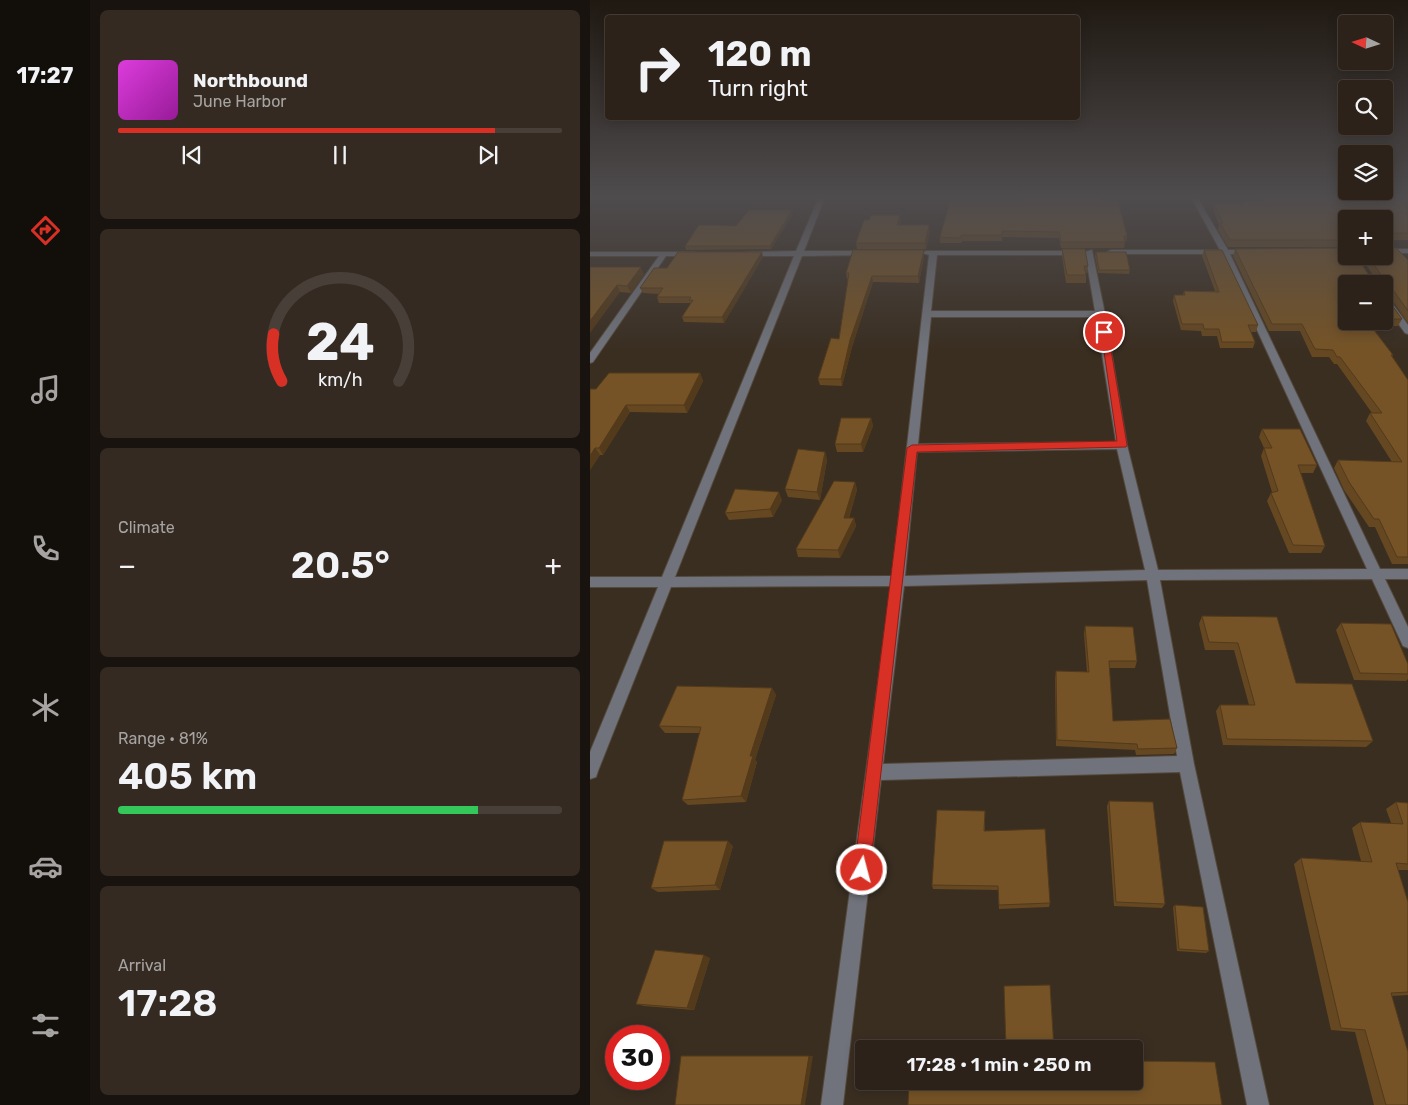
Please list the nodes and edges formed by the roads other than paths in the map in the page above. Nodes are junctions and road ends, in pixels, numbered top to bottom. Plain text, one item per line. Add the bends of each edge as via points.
1 (801, 249) edge
2 (1223, 249) edge
3 (1393, 251) edge
4 (1408, 251) edge
5 (1088, 252) junction
6 (1225, 252) junction
7 (1262, 252) edge
8 (914, 253) edge
9 (933, 253) junction
10 (590, 254) edge
11 (664, 254) junction
12 (703, 254) edge
13 (741, 254) edge
14 (799, 254) junction
15 (876, 254) edge
16 (1393, 311) edge
17 (926, 314) junction
18 (1101, 314) junction
19 (1408, 316) edge
20 (1397, 317) junction
21 (1408, 331) edge
22 (590, 360) edge
23 (1122, 445) junction
24 (912, 448) junction
25 (1376, 574) junction
26 (1408, 574) edge
27 (1153, 575) junction
28 (898, 580) junction
29 (666, 581) junction
30 (590, 582) edge
31 (1408, 642) edge
32 (1186, 764) junction
33 (590, 771) edge
34 (874, 772) junction
35 (832, 1105) edge
36 (1258, 1105) edge

1 - 14 street
2 - 6 street
3 - 4 street
5 - 6 street
5 - 9 street
5 - 18 street
6 - 7 street
6 - 25 street
8 - 9 street
9 - 17 street
10 - 11 street
11 - 12 street
11 - 22 street
13 - 14 street
14 - 15 street
14 - 29 street
16 - 20 street
17 - 18 street
17 - 24 street
18 - 23 street
19 - 20 street
20 - 21 street
23 - 24 street
23 - 27 street
24 - 28 street
25 - 26 street
25 - 27 street
25 - 31 street
27 - 28 street
27 - 32 street
28 - 29 street
28 - 34 street
29 - 30 street
29 - 33 street
32 - 34 street
32 - 36 street
34 - 35 street

